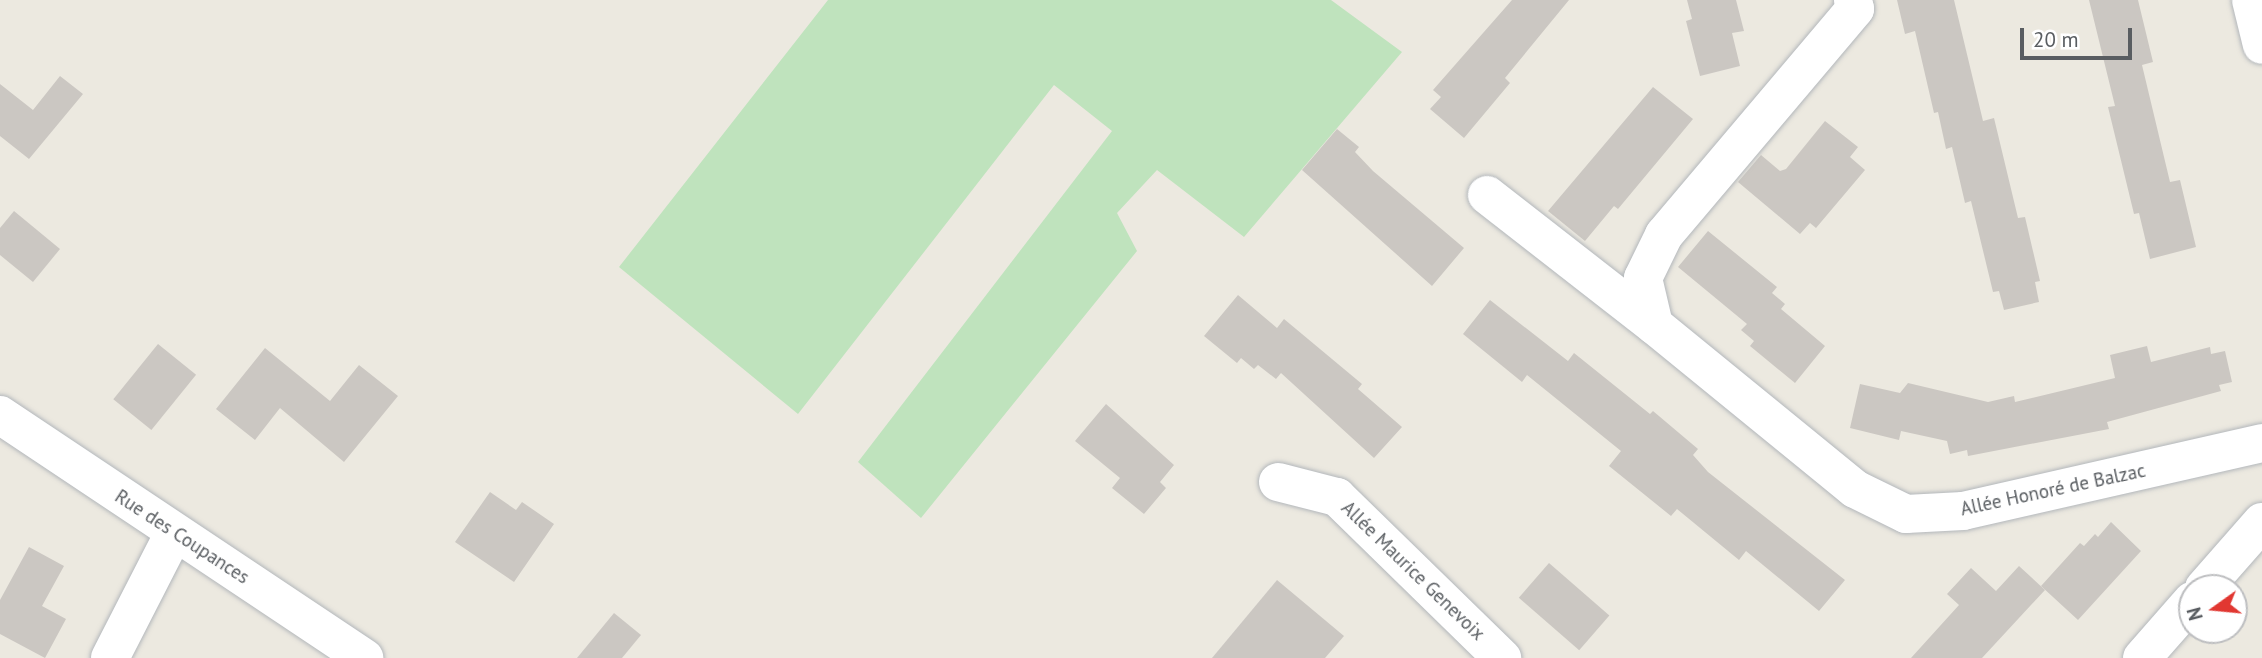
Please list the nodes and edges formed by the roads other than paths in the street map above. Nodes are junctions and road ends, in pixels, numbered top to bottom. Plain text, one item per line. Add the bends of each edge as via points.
1 (1853, 0) edge
2 (2251, 0) edge
3 (2262, 45) edge
4 (1487, 195) dead end
5 (1654, 325) junction
6 (0, 415) edge
7 (2262, 443) edge
8 (1278, 482) dead end
9 (2262, 522) edge
10 (174, 533) junction
11 (2216, 574) edge
12 (2178, 617) edge
13 (110, 658) edge
14 (365, 658) edge
15 (1503, 658) edge
16 (2142, 658) edge

1 - 5 street via 1855,9 1664,235 1643,278
2 - 3 street
4 - 5 street, Allée Honoré de Balzac
5 - 7 street, Allée Honoré de Balzac via 1855,489 1906,514 1963,511
6 - 10 street, Rue des Coupances
8 - 15 street, Allée Maurice Genevoix via 1337,497
9 - 11 street
10 - 13 street
10 - 14 street, Rue des Coupances
12 - 16 street

